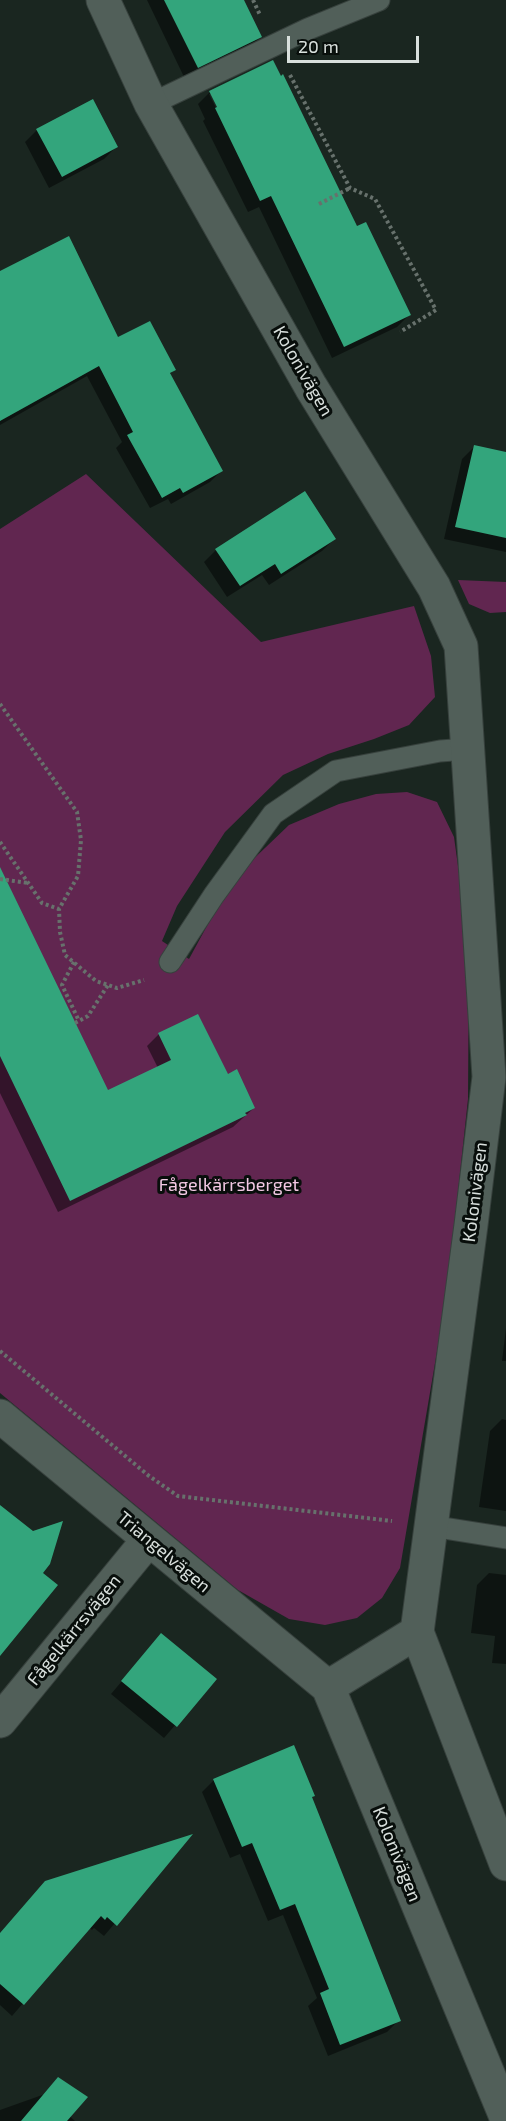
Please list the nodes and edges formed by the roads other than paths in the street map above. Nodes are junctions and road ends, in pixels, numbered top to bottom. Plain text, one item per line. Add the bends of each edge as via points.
1 (103, 0) edge
2 (379, 0) edge
3 (151, 104) junction
4 (468, 749) junction
5 (170, 962) road end
6 (498, 1071) edge
7 (0, 1416) edge
8 (431, 1526) junction
9 (506, 1538) edge
10 (149, 1539) junction
11 (417, 1632) junction
12 (328, 1687) junction
13 (0, 1720) edge
14 (506, 1864) edge
15 (506, 2117) edge

1 - 3 street, Kolonivägen
2 - 3 lane
3 - 4 street, Kolonivägen via 311,387 434,587 461,646
4 - 5 lane via 336,771 273,814
4 - 6 street, Kolonivägen
6 - 8 street, Kolonivägen
7 - 10 street, Triangelvägen
8 - 9 lane
8 - 11 street, Kolonivägen
10 - 12 street, Triangelvägen
10 - 13 street, Fågelkärrsvägen
11 - 12 street
11 - 14 street, Kolonivägen
12 - 15 street, Kolonivägen

